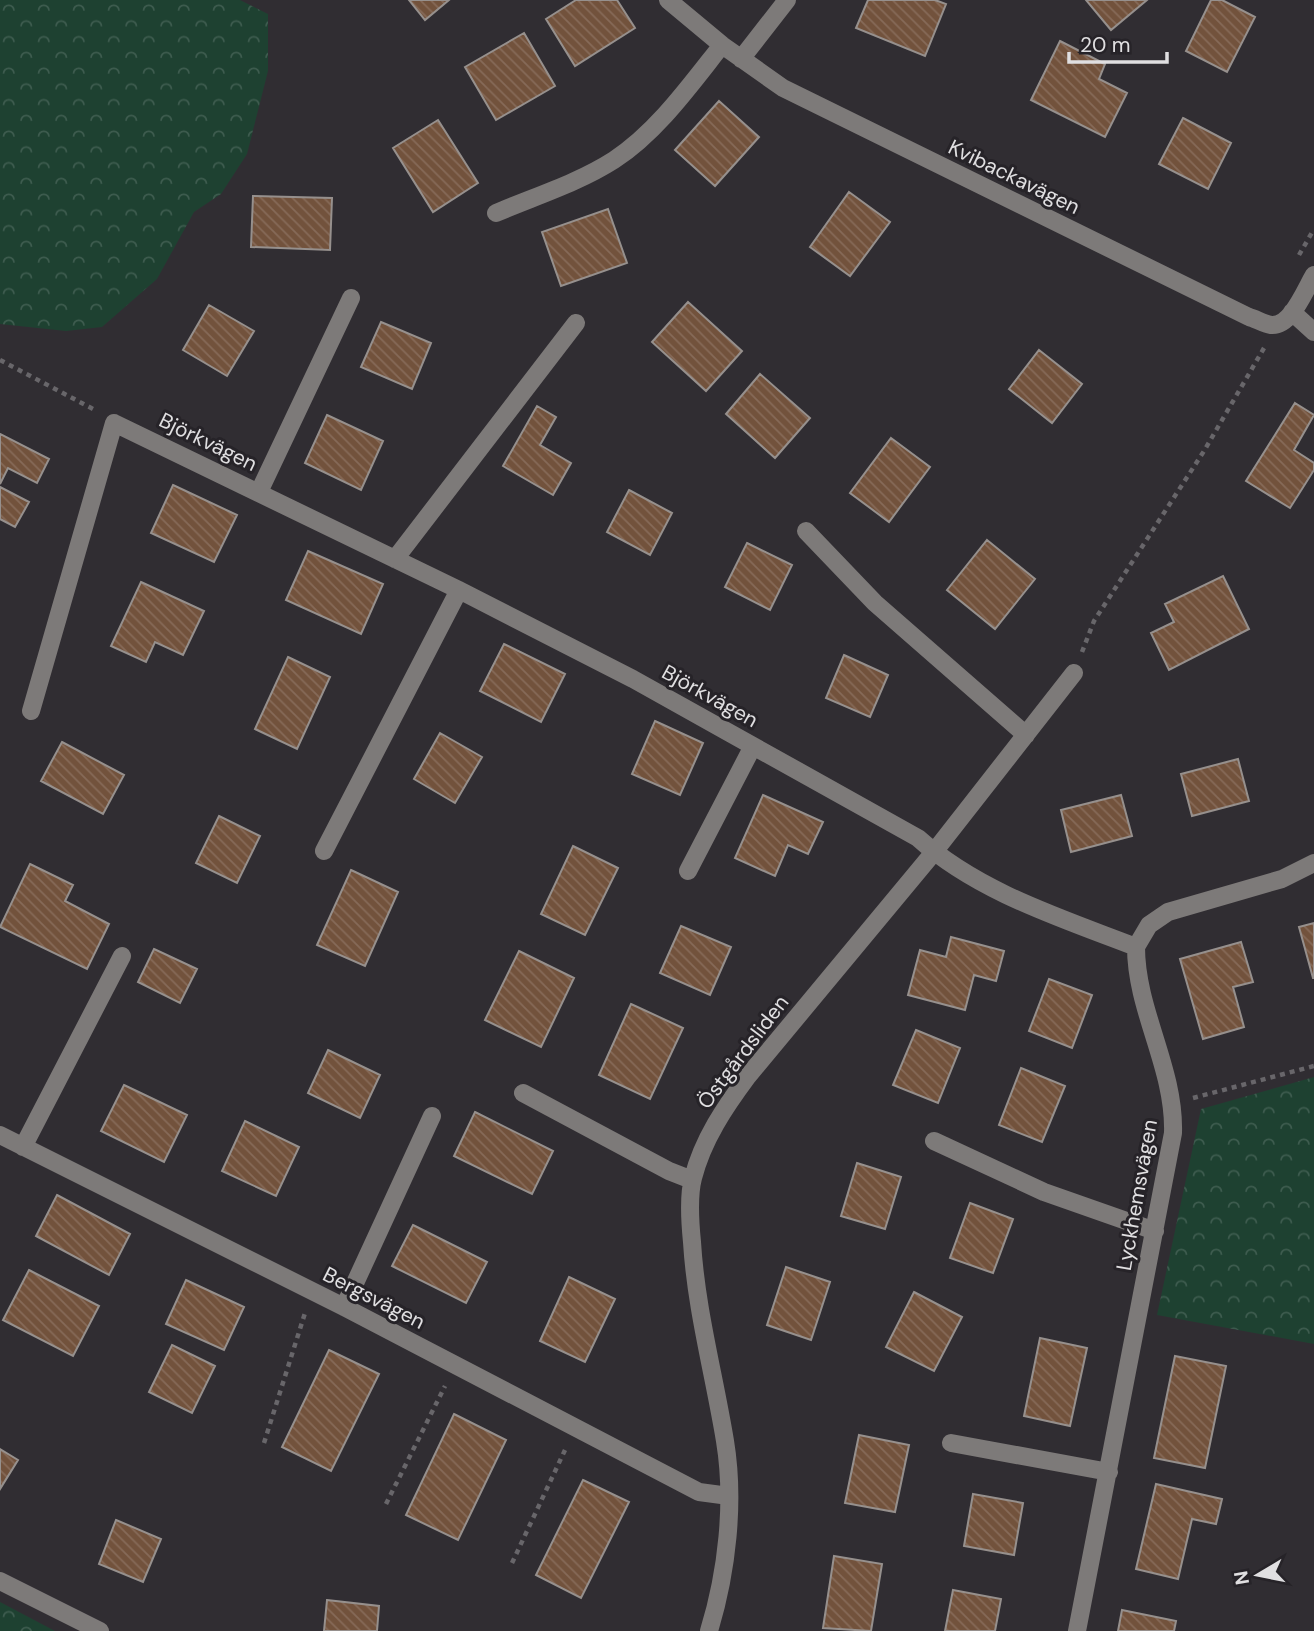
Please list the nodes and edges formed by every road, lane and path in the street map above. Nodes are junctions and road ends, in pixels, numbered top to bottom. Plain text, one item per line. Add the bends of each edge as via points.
1 (668, 0) edge
2 (787, 0) edge
3 (722, 45) junction
4 (741, 60) junction
5 (496, 213) dead end
6 (1314, 229) edge
7 (1296, 261) dead end
8 (1314, 275) edge
9 (351, 298) dead end
10 (1292, 312) junction
11 (576, 323) dead end
12 (1270, 324) junction
13 (1314, 332) edge
14 (0, 360) edge
15 (114, 423) junction
16 (259, 492) junction
17 (806, 531) dead end
18 (395, 559) junction
19 (459, 590) junction
20 (1074, 673) joint
21 (31, 710) dead end
22 (1026, 735) junction
23 (753, 746) junction
24 (324, 851) dead end
25 (933, 852) junction
26 (1314, 863) edge
27 (688, 871) dead end
28 (1136, 947) junction
29 (122, 956) dead end
30 (1314, 1066) edge
31 (523, 1093) dead end
32 (1174, 1102) junction
33 (432, 1116) dead end
34 (0, 1135) edge
35 (934, 1141) dead end
36 (23, 1147) junction
37 (692, 1180) junction
38 (1155, 1231) junction
39 (312, 1292) junction
40 (344, 1307) junction
41 (455, 1365) junction
42 (576, 1428) junction
43 (264, 1443) dead end
44 (951, 1443) dead end
45 (1109, 1472) junction
46 (729, 1496) junction
47 (386, 1504) dead end
48 (512, 1563) dead end
49 (0, 1581) edge
50 (100, 1631) edge
51 (709, 1631) edge
52 (1077, 1631) edge

1 - 3 street, Kvibackavägen
2 - 4 street
3 - 4 street, Kvibackavägen
3 - 5 street via 685,91 618,158 589,175
4 - 12 street, Kvibackavägen via 783,88
6 - 7 path
8 - 10 street
9 - 16 street
10 - 12 street via 1279,324
10 - 13 street
11 - 18 street
12 - 20 path via 1264,348 1211,440 1094,621
14 - 15 path
15 - 16 street, Björkvägen
15 - 21 street
16 - 18 street, Björkvägen
17 - 22 street via 875,603
18 - 19 street, Björkvägen
19 - 23 street, Björkvägen
19 - 24 street
20 - 22 street, Östgårdsliden
22 - 25 street, Östgårdsliden
23 - 25 street, Björkvägen via 918,838
23 - 27 street
25 - 28 street via 1042,911
25 - 37 street, Östgårdsliden via 736,1093 705,1146
26 - 28 street via 1282,879 1168,912 1149,925
28 - 32 street, Lyckhemsvägen via 1136,972
29 - 36 street
30 - 32 path
31 - 37 street
32 - 38 street, Lyckhemsvägen via 1173,1133
33 - 40 street
34 - 36 street, Bergsvägen
35 - 38 street via 1044,1192
36 - 39 street, Bergsvägen
37 - 46 street, Östgårdsliden via 694,1273 725,1444
38 - 45 street, Lyckhemsvägen
39 - 40 street, Bergsvägen
39 - 43 path
40 - 41 street, Bergsvägen
41 - 42 street, Bergsvägen
41 - 47 path
42 - 46 street, Bergsvägen via 699,1492
42 - 48 path
44 - 45 street
45 - 52 street, Lyckhemsvägen
46 - 51 street, Östgårdsliden via 724,1559
49 - 50 street

